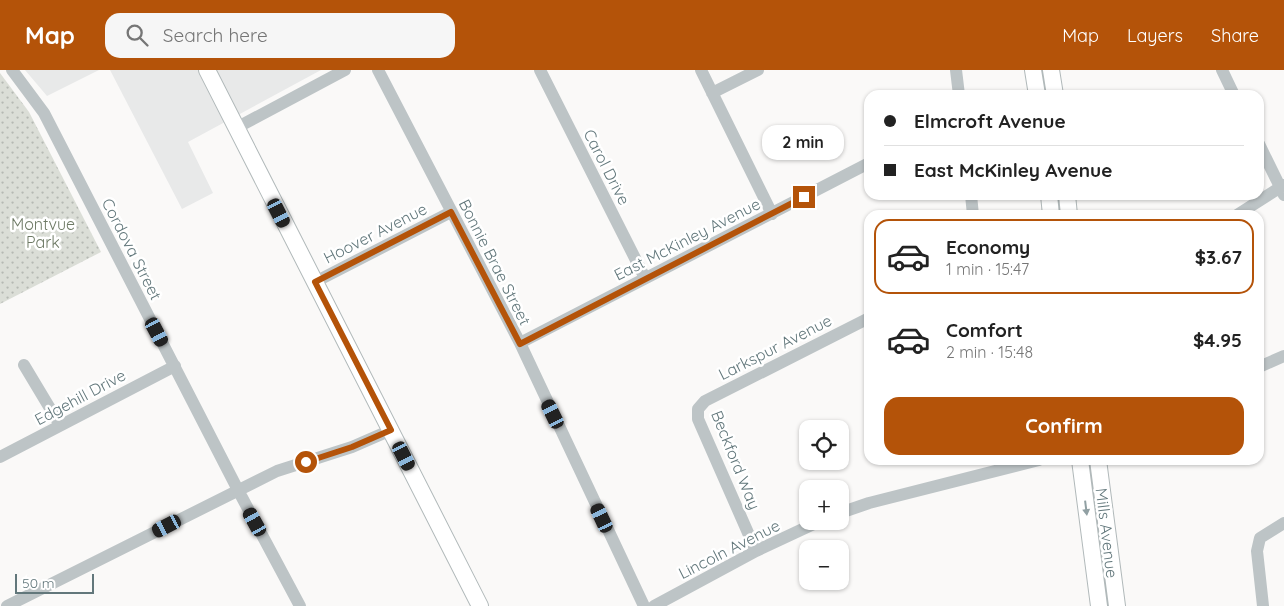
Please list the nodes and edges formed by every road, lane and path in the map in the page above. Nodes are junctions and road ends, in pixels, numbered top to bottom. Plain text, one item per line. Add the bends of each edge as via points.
1 (12, 70) edge
2 (207, 70) edge
3 (344, 70) edge
4 (378, 70) edge
5 (540, 70) edge
6 (701, 70) edge
7 (758, 70) edge
8 (956, 70) edge
9 (1034, 70) edge
10 (1052, 70) edge
11 (1222, 70) edge
12 (958, 90) edge
13 (1036, 90) edge
14 (1054, 90) edge
15 (1232, 90) edge
16 (712, 93) junction
17 (236, 128) junction
18 (1264, 153) edge
19 (864, 167) edge
20 (1283, 189) edge
21 (1264, 200) edge
22 (1264, 200) edge
23 (1246, 210) edge
24 (451, 212) junction
25 (772, 214) junction
26 (645, 278) junction
27 (315, 282) junction
28 (864, 321) edge
29 (520, 344) junction
30 (1284, 356) edge
31 (24, 365) dead end
32 (1264, 365) edge
33 (175, 366) junction
34 (698, 409) joint
35 (60, 425) junction
36 (391, 430) junction
37 (0, 457) edge
38 (1019, 465) edge
39 (1081, 465) edge
40 (1099, 465) edge
41 (238, 490) junction
42 (849, 509) edge
43 (1284, 523) edge
44 (801, 530) edge
45 (756, 551) junction
46 (7, 606) edge
47 (300, 606) edge
48 (480, 606) edge
49 (644, 606) edge
50 (654, 606) edge
51 (1099, 606) edge
52 (1117, 606) edge
53 (1263, 606) edge

1 - 33 street, Cordova Street via 44,113
2 - 17 main road
3 - 17 street
4 - 24 street, Bonnie Brae Street
5 - 26 street, Carol Drive
6 - 16 street
7 - 16 street
8 - 12 street
9 - 13 main road
10 - 14 main road
11 - 15 street
16 - 25 street
17 - 27 main road
18 - 20 street
19 - 25 street, East McKinley Avenue
20 - 22 street
21 - 23 street
24 - 27 street, Hoover Avenue
24 - 29 street, Bonnie Brae Street
25 - 26 street, East McKinley Avenue
26 - 29 street, East McKinley Avenue
27 - 36 main road
28 - 34 street, Larkspur Avenue via 705,401
29 - 49 street, Bonnie Brae Street
30 - 32 street
31 - 35 street
33 - 35 street, Edgehill Drive
33 - 41 street, Cordova Street
34 - 45 street, Beckford Way via 698,419
35 - 37 street, Edgehill Drive
36 - 41 street via 352,447 277,471
36 - 48 main road
38 - 42 street
39 -> 51 main road, Mills Avenue
40 - 52 main road, Mills Avenue
41 - 46 street
41 - 47 street, Cordova Street
43 - 53 street via 1260,538 1257,551
44 - 45 street, Lincoln Avenue
45 - 50 street, Lincoln Avenue

